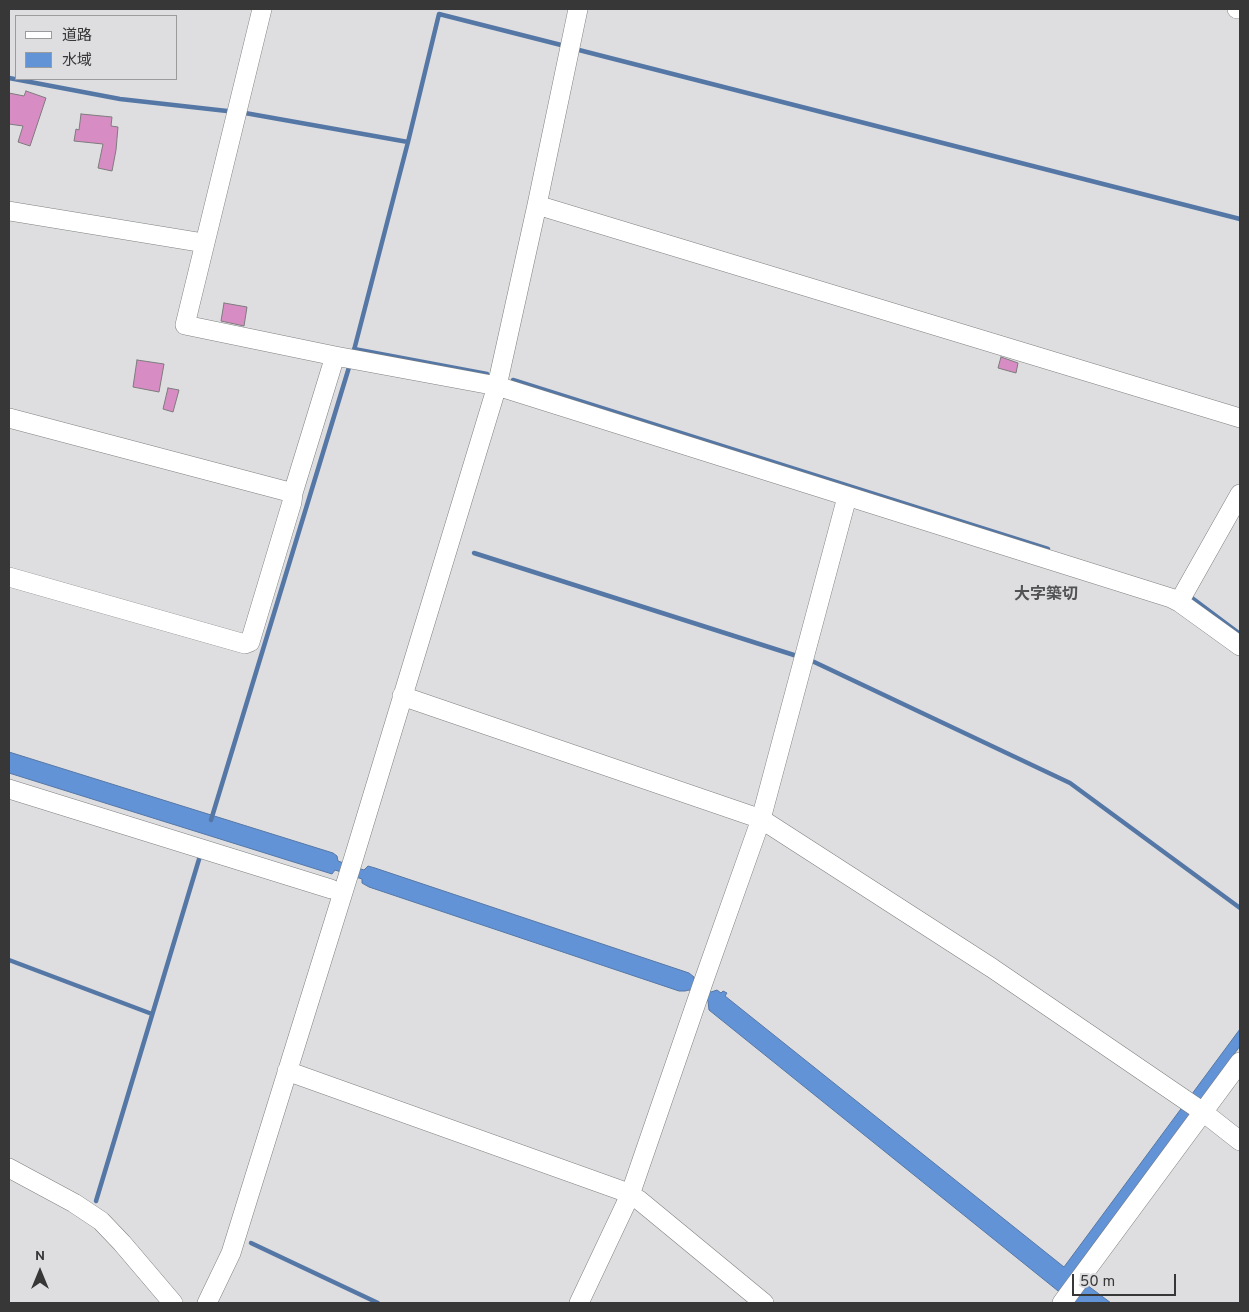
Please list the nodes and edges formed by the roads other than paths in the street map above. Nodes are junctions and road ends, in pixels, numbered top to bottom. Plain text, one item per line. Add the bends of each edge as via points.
1 (262, 9) edge
2 (578, 9) edge
3 (537, 205) junction
4 (9, 210) edge
5 (204, 243) junction
6 (346, 358) junction
7 (497, 386) junction
8 (9, 418) edge
9 (1240, 418) edge
10 (293, 493) junction
11 (1240, 494) edge
12 (847, 497) junction
13 (9, 577) edge
14 (1180, 602) junction
15 (1240, 646) edge
16 (402, 696) junction
17 (9, 789) edge
18 (761, 819) junction
19 (338, 886) junction
20 (1240, 1062) edge
21 (287, 1071) junction
22 (1195, 1106) junction
23 (1240, 1141) edge
24 (9, 1168) edge
25 (630, 1194) junction
26 (1070, 1293) edge
27 (173, 1303) edge
28 (207, 1303) edge
29 (579, 1303) edge
30 (764, 1303) edge

1 - 5 street
2 - 3 street
3 - 7 street
3 - 9 street
4 - 5 street
5 - 6 street via 185,325
6 - 7 street
6 - 10 street
7 - 12 street
7 - 16 street
8 - 10 street
10 - 13 street via 250,642 245,644
11 - 14 street
12 - 14 street
12 - 18 street
14 - 15 street
16 - 18 street
16 - 19 street via 354,857
17 - 19 street
18 - 22 street via 992,968
18 - 25 street
19 - 21 street
20 - 22 street
21 - 25 street
21 - 28 street via 231,1253
22 - 23 street
22 - 26 street
24 - 27 street via 101,1221
25 - 29 street
25 - 30 street

